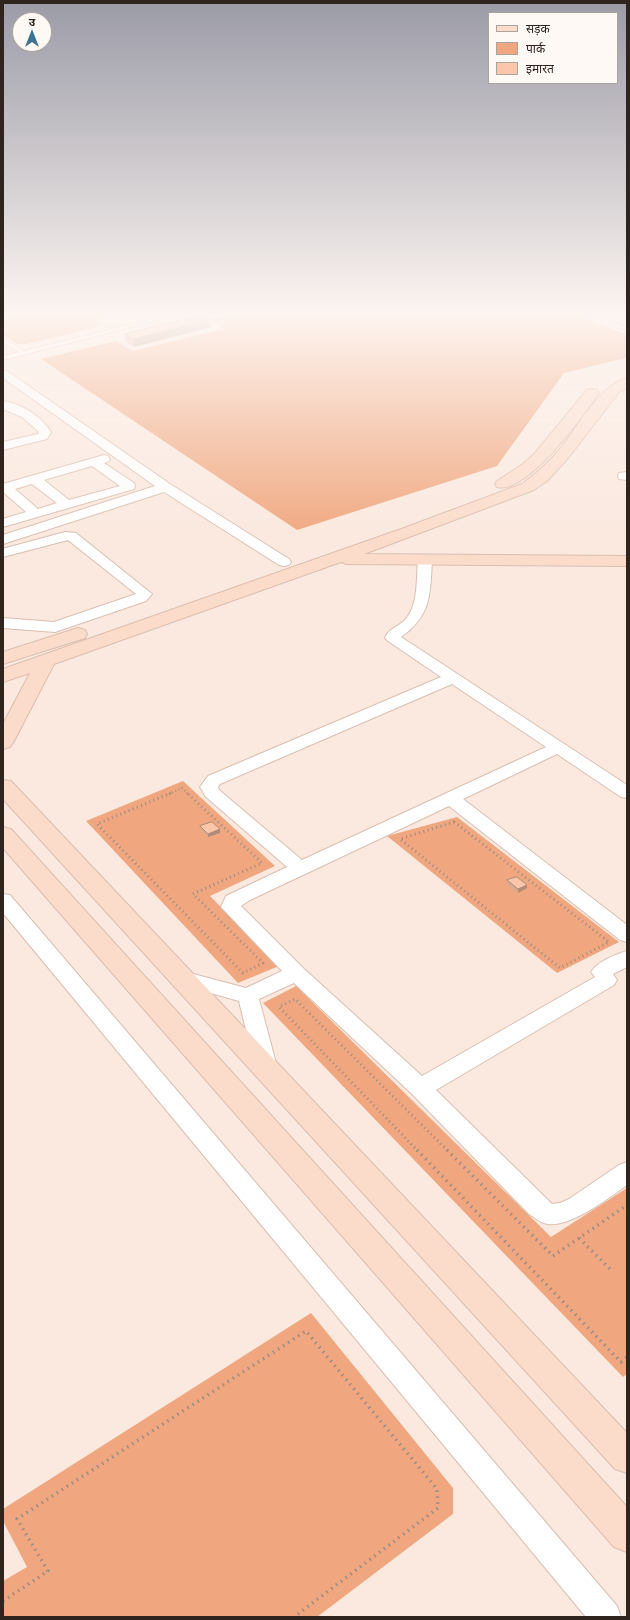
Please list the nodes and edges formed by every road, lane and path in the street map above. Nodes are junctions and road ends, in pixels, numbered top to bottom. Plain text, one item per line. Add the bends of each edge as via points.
1 (595, 390) edge
2 (614, 390) edge
3 (28, 391) joint
4 (8, 398) edge
5 (65, 417) junction
6 (36, 422) junction
7 (3, 446) edge
8 (119, 455) junction
9 (94, 462) junction
10 (34, 479) junction
11 (165, 487) junction
12 (4, 488) edge
13 (66, 504) junction
14 (35, 513) junction
15 (3, 522) edge
16 (3, 550) edge
17 (328, 559) junction
18 (425, 560) junction
19 (627, 561) edge
20 (284, 562) junction
21 (3, 622) edge
22 (3, 644) edge
23 (43, 654) junction
24 (3, 658) edge
25 (3, 676) edge
26 (453, 678) junction
27 (3, 743) edge
28 (559, 747) junction
29 (3, 786) edge
30 (627, 793) edge
31 (450, 798) junction
32 (3, 834) edge
33 (400, 839) joint
34 (301, 869) junction
35 (3, 900) edge
36 (627, 935) edge
37 (627, 958) edge
38 (263, 963) joint
39 (296, 973) junction
40 (182, 978) junction
41 (248, 996) junction
42 (266, 1068) junction
43 (420, 1088) junction
44 (627, 1172) edge
45 (627, 1205) edge
46 (579, 1238) junction
47 (611, 1270) dead end
48 (627, 1357) edge
49 (623, 1444) edge
50 (627, 1534) edge
51 (3, 1601) edge
52 (294, 1617) edge
53 (606, 1617) edge

1 - 20 main road via 523,474 393,525
2 - 17 main road via 557,463 541,479 528,487 410,532
3 - 4 street
3 - 5 street
4 - 6 street via 12,406
5 - 6 street
5 - 8 street
6 - 7 street via 46,432 43,436
8 - 9 street
8 - 11 street
9 - 10 street
9 - 13 street via 129,486
10 - 12 street
10 - 13 street
11 - 16 street
11 - 20 street
12 - 14 street
13 - 14 street
14 - 15 street
16 - 21 street via 71,536 145,594 141,598 55,627
17 - 18 main road
17 - 20 main road
17 - 23 main road
18 - 19 main road
18 - 26 street via 422,599 416,616 393,638
20 - 23 main road
22 - 23 main road
23 - 24 main road
23 - 25 main road
23 - 27 main road
26 - 28 street
26 - 34 street via 211,783 209,787 212,793
28 - 30 street
28 - 31 street
29 - 40 main road
31 - 34 street
31 - 36 street
32 - 50 main road
33 - 33 path via 560,968 609,942 454,822
34 - 39 street via 243,895 233,901 231,907
35 - 53 street
37 - 43 street via 604,976
38 - 38 path via 193,894 262,863 182,788 97,824 242,973
39 - 41 street
39 - 43 street
40 - 41 street
40 - 42 main road
41 - 42 street
42 - 49 main road
43 - 44 street via 547,1214 560,1214 574,1208
45 - 46 path
46 - 47 path
46 - 48 path via 553,1256 295,999 279,1007 620,1362
51 - 52 path via 48,1571 17,1519 306,1331 437,1488 438,1508

